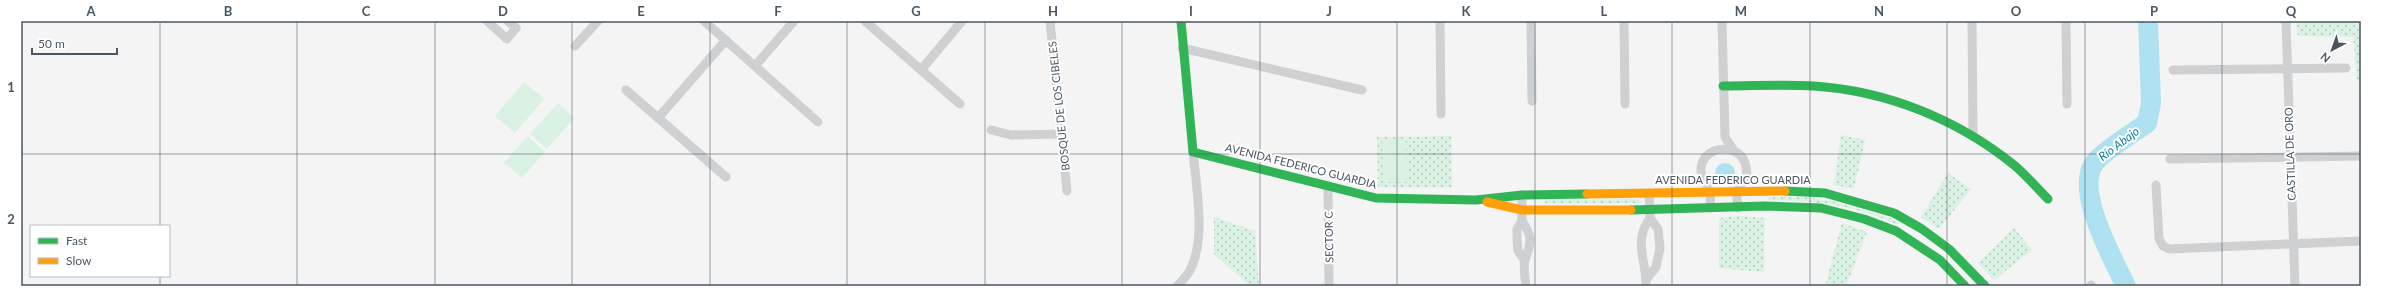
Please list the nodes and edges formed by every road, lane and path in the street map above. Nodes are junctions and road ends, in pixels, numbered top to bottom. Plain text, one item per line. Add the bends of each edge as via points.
1 (487, 21) edge
2 (508, 21) edge
3 (598, 21) edge
4 (704, 21) edge
5 (794, 21) edge
6 (865, 21) edge
7 (962, 21) edge
8 (1050, 21) edge
9 (1181, 21) edge
10 (1440, 21) edge
11 (1531, 21) edge
12 (1624, 21) edge
13 (1722, 21) edge
14 (1972, 21) edge
15 (2066, 21) edge
16 (2286, 21) edge
17 (726, 40) junction
18 (575, 46) dead end
19 (1182, 48) junction
20 (755, 66) junction
21 (2346, 68) dead end
22 (921, 70) junction
23 (2173, 70) dead end
24 (2286, 70) junction
25 (1723, 86) junction
26 (626, 90) dead end
27 (1362, 90) dead end
28 (1532, 101) dead end
29 (960, 104) dead end
30 (1625, 104) dead end
31 (2067, 104) dead end
32 (1441, 114) dead end
33 (658, 118) junction
34 (818, 122) dead end
35 (991, 130) dead end
36 (1061, 134) junction
37 (1973, 136) junction
38 (1724, 137) junction
39 (1714, 150) junction
40 (1734, 151) junction
41 (1193, 152) junction
42 (2361, 156) edge
43 (2290, 157) junction
44 (2170, 159) dead end
45 (726, 177) dead end
46 (2156, 185) dead end
47 (1328, 187) junction
48 (1067, 191) dead end
49 (1710, 192) junction
50 (1737, 192) junction
51 (1649, 193) junction
52 (1522, 195) junction
53 (2048, 199) dead end
54 (1476, 200) junction
55 (1710, 208) junction
56 (1738, 208) junction
57 (1522, 210) junction
58 (1650, 214) junction
59 (1522, 221) junction
60 (1922, 229) junction
61 (1915, 241) junction
62 (2361, 241) edge
63 (2293, 243) junction
64 (1525, 261) junction
65 (1646, 283) edge
66 (1177, 286) edge
67 (1329, 286) edge
68 (1526, 286) edge
69 (1965, 286) edge
70 (1985, 286) edge
71 (2295, 286) edge

1 - 2 street via 507,39 516,28
3 - 18 street
4 - 17 street
5 - 20 street
6 - 22 street
7 - 22 street
8 - 36 street, BOSQUE DE LOS CIBELES
9 - 19 street
10 - 32 street
11 - 28 street
12 - 30 street
13 - 25 street
14 - 37 street
15 - 31 street
16 - 24 street, CASTILLA DE ORO
17 - 20 street
17 - 33 street
19 - 27 street
19 - 41 street
20 - 34 street
21 - 24 street
22 - 29 street
23 - 24 street
24 - 43 street, CASTILLA DE ORO
25 - 37 street via 1826,87 1870,94 1897,100 1926,111
25 - 38 street
26 - 33 street
33 - 45 street
35 - 36 street via 1011,135
36 - 48 street, BOSQUE DE LOS CIBELES
37 - 53 street via 2014,165
38 - 39 street
38 - 40 street
39 - 40 street via 1724,148
39 - 49 street via 1705,158 1701,167 1703,181
40 - 50 street via 1741,156 1746,166 1744,182
41 - 47 street, AVENIDA FEDERICO GUARDIA
41 - 66 street via 1198,246 1189,272
42 - 43 street
43 - 44 street
43 - 63 street, CASTILLA DE ORO
46 - 63 street via 2159,239 2163,246 2169,249
47 - 54 street, AVENIDA FEDERICO GUARDIA via 1376,198
47 - 67 street, SECTOR C
49 - 50 street, AVENIDA FEDERICO GUARDIA
49 - 51 street, AVENIDA FEDERICO GUARDIA
49 - 55 street
50 - 56 street
50 - 60 street, AVENIDA FEDERICO GUARDIA via 1777,190 1825,193 1894,213
51 - 52 street, AVENIDA FEDERICO GUARDIA
51 - 58 street
52 - 54 street, AVENIDA FEDERICO GUARDIA
52 - 57 street
54 - 57 street, AVENIDA FEDERICO GUARDIA
55 - 56 street, AVENIDA FEDERICO GUARDIA
55 - 58 street, AVENIDA FEDERICO GUARDIA
56 - 61 street, AVENIDA FEDERICO GUARDIA via 1821,208 1896,231
57 - 58 street, AVENIDA FEDERICO GUARDIA
57 - 59 street
58 - 65 street via 1643,228 1640,246
58 - 65 street via 1658,229 1660,248 1656,267
59 - 64 street via 1529,230 1530,241
59 - 64 street via 1517,229 1516,240 1518,251
60 - 61 street
60 - 70 street, AVENIDA FEDERICO GUARDIA via 1949,249
61 - 69 street, AVENIDA FEDERICO GUARDIA via 1940,260
62 - 63 street
63 - 71 street, CASTILLA DE ORO
64 - 68 street

